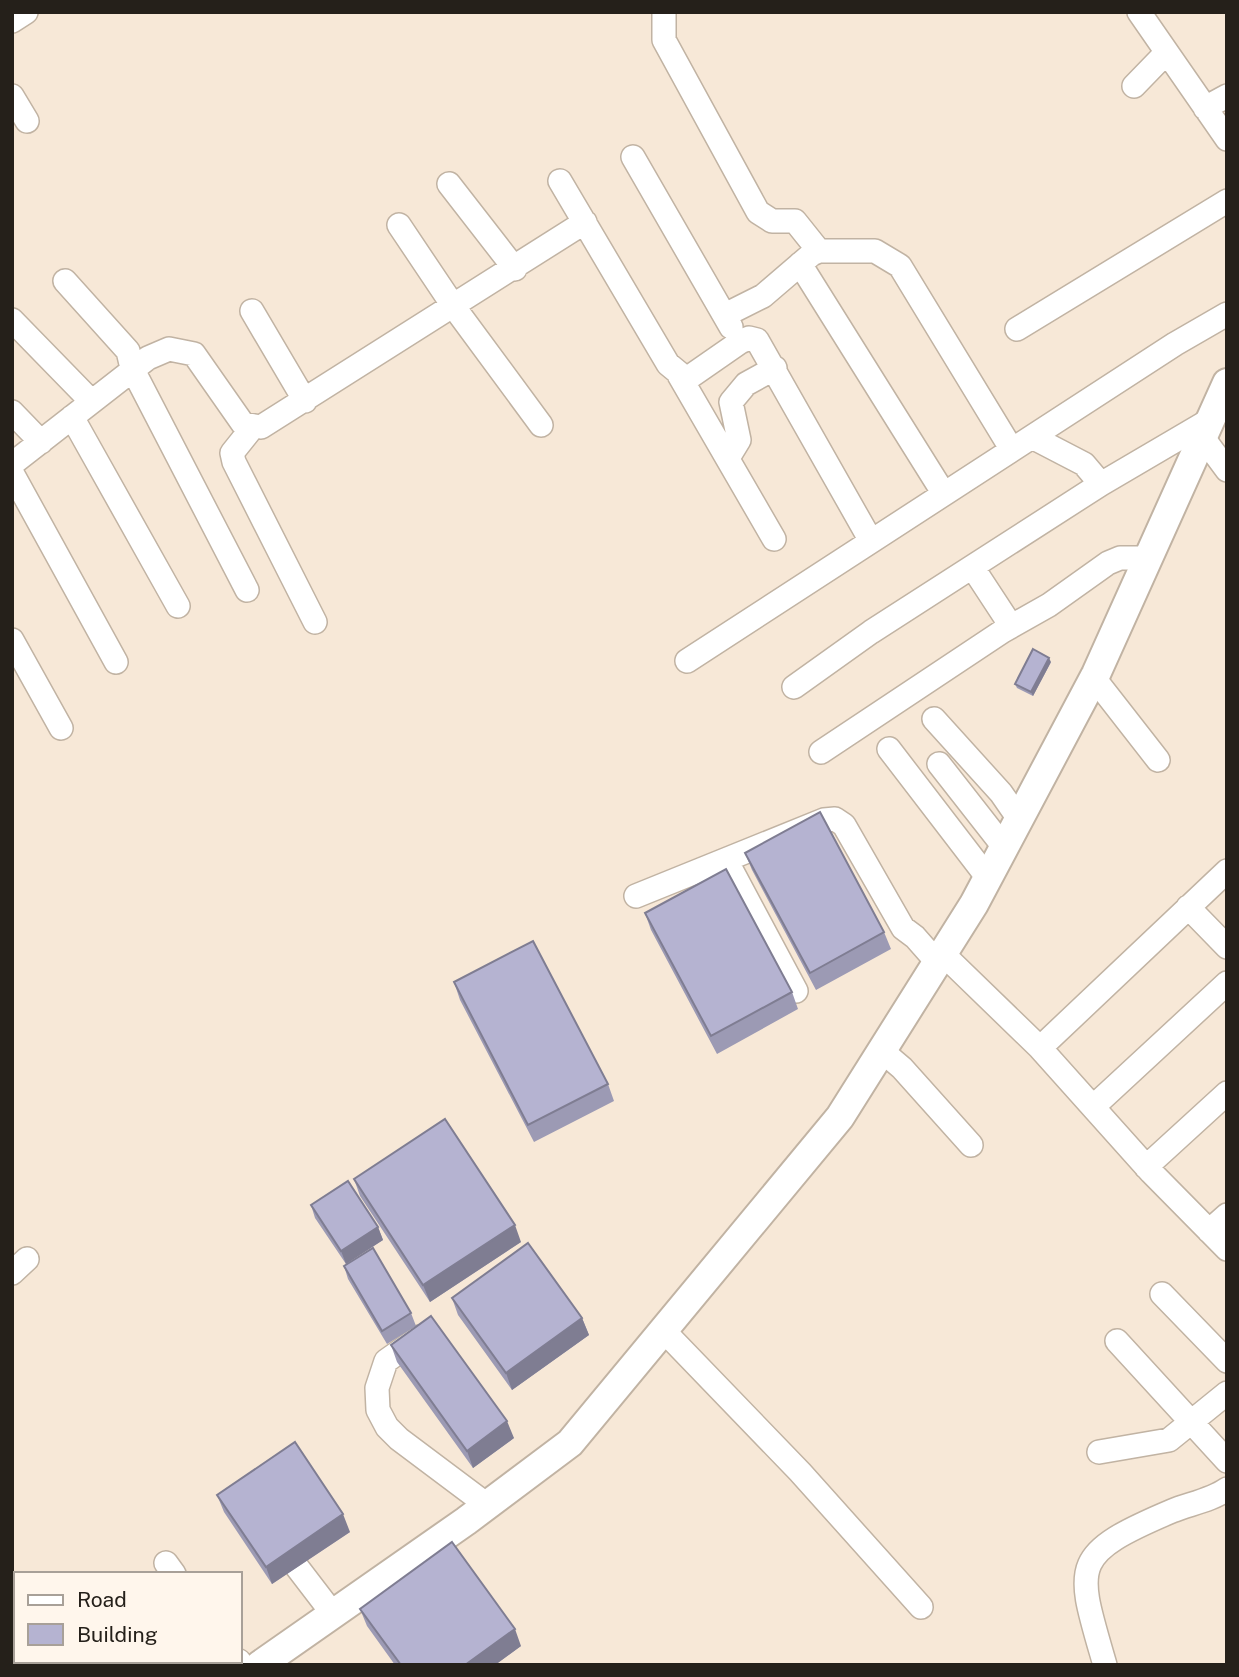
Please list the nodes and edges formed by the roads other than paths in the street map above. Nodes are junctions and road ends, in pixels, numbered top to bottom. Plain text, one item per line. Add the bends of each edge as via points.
1 (26, 12) edge
2 (664, 12) edge
3 (1139, 12) edge
4 (12, 21) edge
5 (1166, 53) junction
6 (1134, 86) dead end
7 (12, 96) edge
8 (1227, 96) edge
9 (1205, 108) junction
10 (27, 121) dead end
11 (1227, 139) edge
12 (633, 157) dead end
13 (560, 180) dead end
14 (449, 184) dead end
15 (1227, 201) edge
16 (586, 222) junction
17 (399, 225) dead end
18 (819, 251) junction
19 (800, 264) junction
20 (515, 269) junction
21 (65, 281) dead end
22 (454, 307) junction
23 (252, 311) dead end
24 (1227, 314) edge
25 (725, 315) junction
26 (12, 320) edge
27 (1017, 329) dead end
28 (740, 342) junction
29 (132, 368) junction
30 (775, 368) junction
31 (679, 375) junction
32 (1226, 385) edge
33 (91, 401) junction
34 (305, 401) junction
35 (12, 412) edge
36 (72, 417) junction
37 (541, 425) dead end
38 (1205, 427) junction
39 (252, 428) junction
40 (1032, 437) junction
41 (41, 442) junction
42 (1012, 450) junction
43 (728, 458) junction
44 (12, 464) edge
45 (1227, 470) edge
46 (12, 473) edge
47 (1101, 484) junction
48 (944, 494) junction
49 (774, 539) dead end
50 (871, 541) junction
51 (1147, 558) junction
52 (973, 568) junction
53 (247, 590) dead end
54 (178, 606) dead end
55 (315, 622) dead end
56 (1011, 626) junction
57 (12, 640) edge
58 (687, 661) dead end
59 (116, 662) dead end
60 (1094, 678) junction
61 (794, 687) dead end
62 (934, 719) dead end
63 (61, 728) dead end
64 (889, 749) dead end
65 (821, 752) dead end
66 (1158, 760) dead end
67 (939, 764) dead end
68 (1019, 819) junction
69 (1004, 847) junction
70 (726, 860) junction
71 (1227, 871) edge
72 (988, 878) junction
73 (636, 896) dead end
74 (1188, 907) junction
75 (1227, 947) edge
76 (940, 958) junction
77 (1227, 983) edge
78 (796, 991) dead end
79 (1040, 1048) junction
80 (882, 1051) junction
81 (1227, 1093) edge
82 (1093, 1107) junction
83 (971, 1145) dead end
84 (1146, 1167) junction
85 (1227, 1215) edge
86 (1209, 1231) junction
87 (1227, 1249) edge
88 (1162, 1294) dead end
89 (430, 1329) edge
90 (663, 1330) junction
91 (1116, 1340) dead end
92 (1227, 1361) edge
93 (1227, 1392) edge
94 (1191, 1423) junction
95 (1099, 1452) dead end
96 (1227, 1461) edge
97 (1227, 1489) edge
98 (487, 1505) junction
99 (297, 1567) dead end
100 (921, 1607) dead end
101 (333, 1614) junction
102 (260, 1665) edge
103 (1105, 1665) edge

1 - 4 street
2 - 18 street via 664,40 758,212 772,221 795,221
3 - 5 street
5 - 6 street
5 - 9 street
7 - 10 street
8 - 9 street
9 - 11 street
12 - 25 street
13 - 16 street
14 - 20 street
15 - 27 street
16 - 20 street
16 - 31 street via 668,364
17 - 22 street
18 - 19 street
18 - 42 street via 876,251 894,259
19 - 25 street via 763,296
19 - 48 street
20 - 22 street
21 - 29 street via 128,351
22 - 34 street
22 - 37 street
23 - 34 street
24 - 40 street
25 - 28 street
26 - 33 street
28 - 30 street via 757,340
28 - 31 street via 691,376
29 - 33 street
29 - 39 street via 169,349 194,354 243,424
29 - 53 street
30 - 43 street via 746,384 731,402 739,440
30 - 50 street
31 - 43 street
32 - 38 main road
33 - 36 street
34 - 39 street
35 - 41 street
36 - 41 street
36 - 54 street
38 - 45 street
38 - 47 street
38 - 51 main road
39 - 55 street via 232,453 234,462
40 - 42 street
40 - 47 street via 1076,458
41 - 44 street
42 - 48 street
43 - 49 street
46 - 59 street
47 - 52 street
48 - 50 street
50 - 58 street
51 - 56 street via 1108,563 1049,606
51 - 60 main road
52 - 56 street
52 - 61 street
56 - 65 street
57 - 63 street
60 - 66 street
60 - 68 main road
62 - 68 street via 1002,793
64 - 72 street
67 - 69 street
68 - 69 main road
69 - 72 main road
70 - 73 street
70 - 76 street via 835,819 844,825 902,928
70 - 78 street
71 - 74 street
72 - 76 main road
74 - 75 street
74 - 79 street
76 - 79 street
76 - 80 main road
77 - 82 street
79 - 82 street
80 - 83 street
80 - 90 main road via 841,1117
81 - 84 street
82 - 84 street
84 - 86 street
85 - 86 street
86 - 87 street
88 - 92 street
89 - 98 street via 386,1361 377,1388 379,1410 399,1439
90 - 98 main road via 570,1443
90 - 100 street
91 - 94 street
93 - 94 street
94 - 95 street via 1169,1440
94 - 96 street
97 - 103 street via 1097,1549 1084,1576
98 - 101 main road
99 - 101 street
101 - 102 main road

